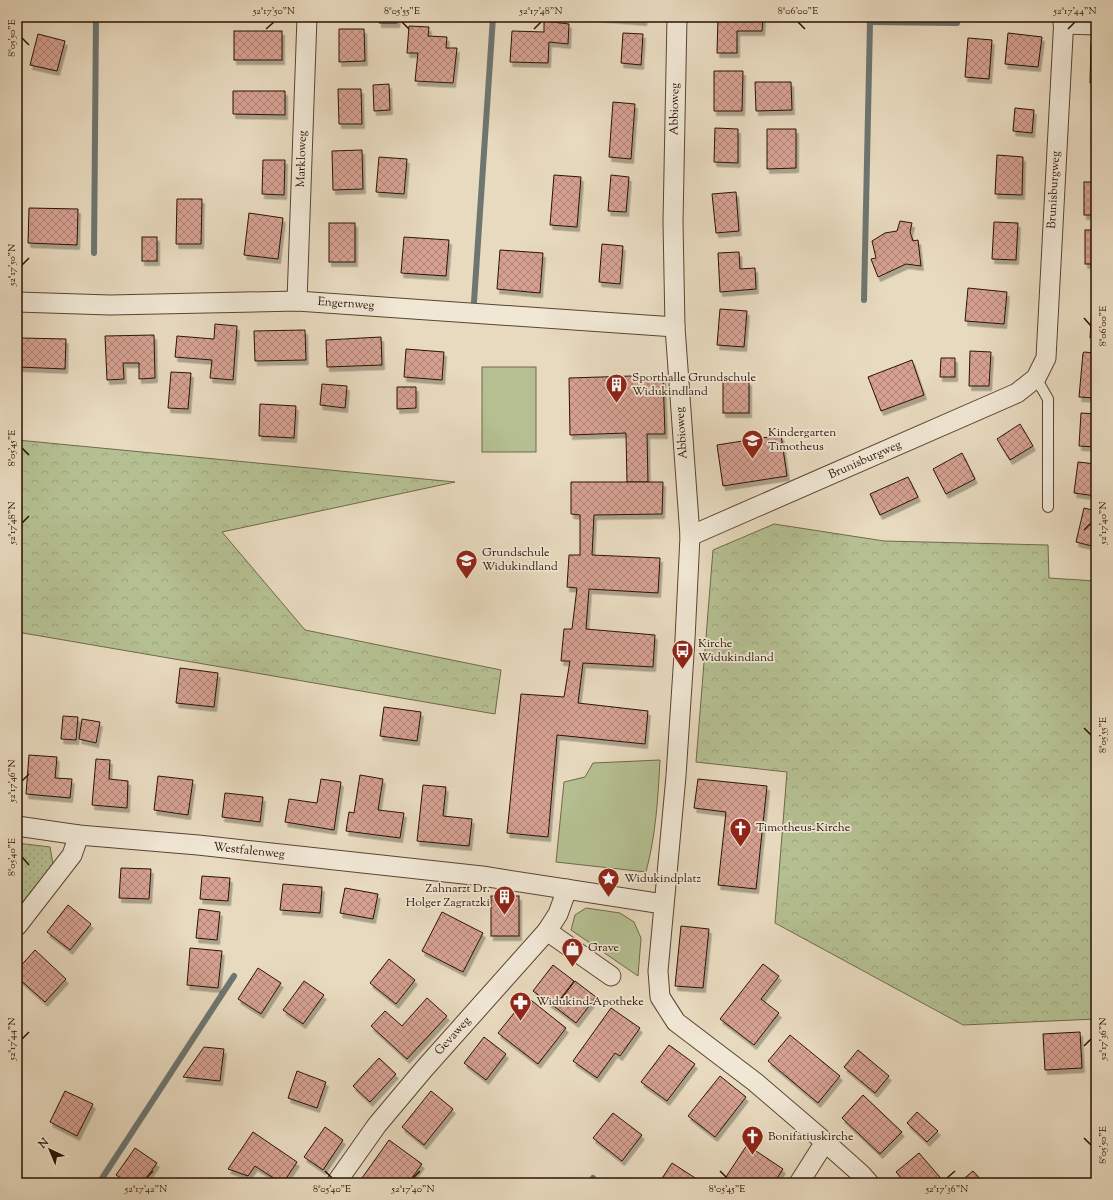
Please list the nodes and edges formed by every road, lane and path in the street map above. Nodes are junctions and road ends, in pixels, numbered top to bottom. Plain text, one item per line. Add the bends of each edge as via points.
1 (307, 17) edge
2 (677, 17) edge
3 (1063, 21) edge
4 (1096, 25) edge
5 (297, 301) junction
6 (17, 302) edge
7 (675, 327) junction
8 (1036, 378) junction
9 (1048, 507) dead end
10 (690, 536) junction
11 (17, 826) edge
12 (79, 835) junction
13 (567, 889) junction
14 (664, 904) junction
15 (17, 926) edge
16 (547, 930) junction
17 (611, 976) dead end
18 (825, 1142) junction
19 (336, 1183) edge
20 (799, 1183) edge
21 (869, 1183) edge

1 - 5 street, Markloweg
2 - 7 street, Abbioweg via 673,222
3 - 4 street, Brunisburgweg
3 - 8 street, Brunisburgweg via 1046,358
5 - 6 street, Engernweg via 110,305
5 - 7 street, Engernweg
7 - 10 street, Abbioweg
8 - 9 lane via 1048,399
8 - 10 street, Brunisburgweg via 1017,393
10 - 14 street, Abbioweg via 676,776
11 - 12 street, Westfalenweg
12 - 13 street, Westfalenweg via 198,845 482,876
12 - 15 street via 72,855
13 - 14 street
13 - 16 street, Gevaweg via 558,914
14 - 18 street via 658,971 660,998 676,1022 755,1082
16 - 17 street
16 - 19 street, Gevaweg via 419,1075 377,1126
18 - 20 street
18 - 21 street

